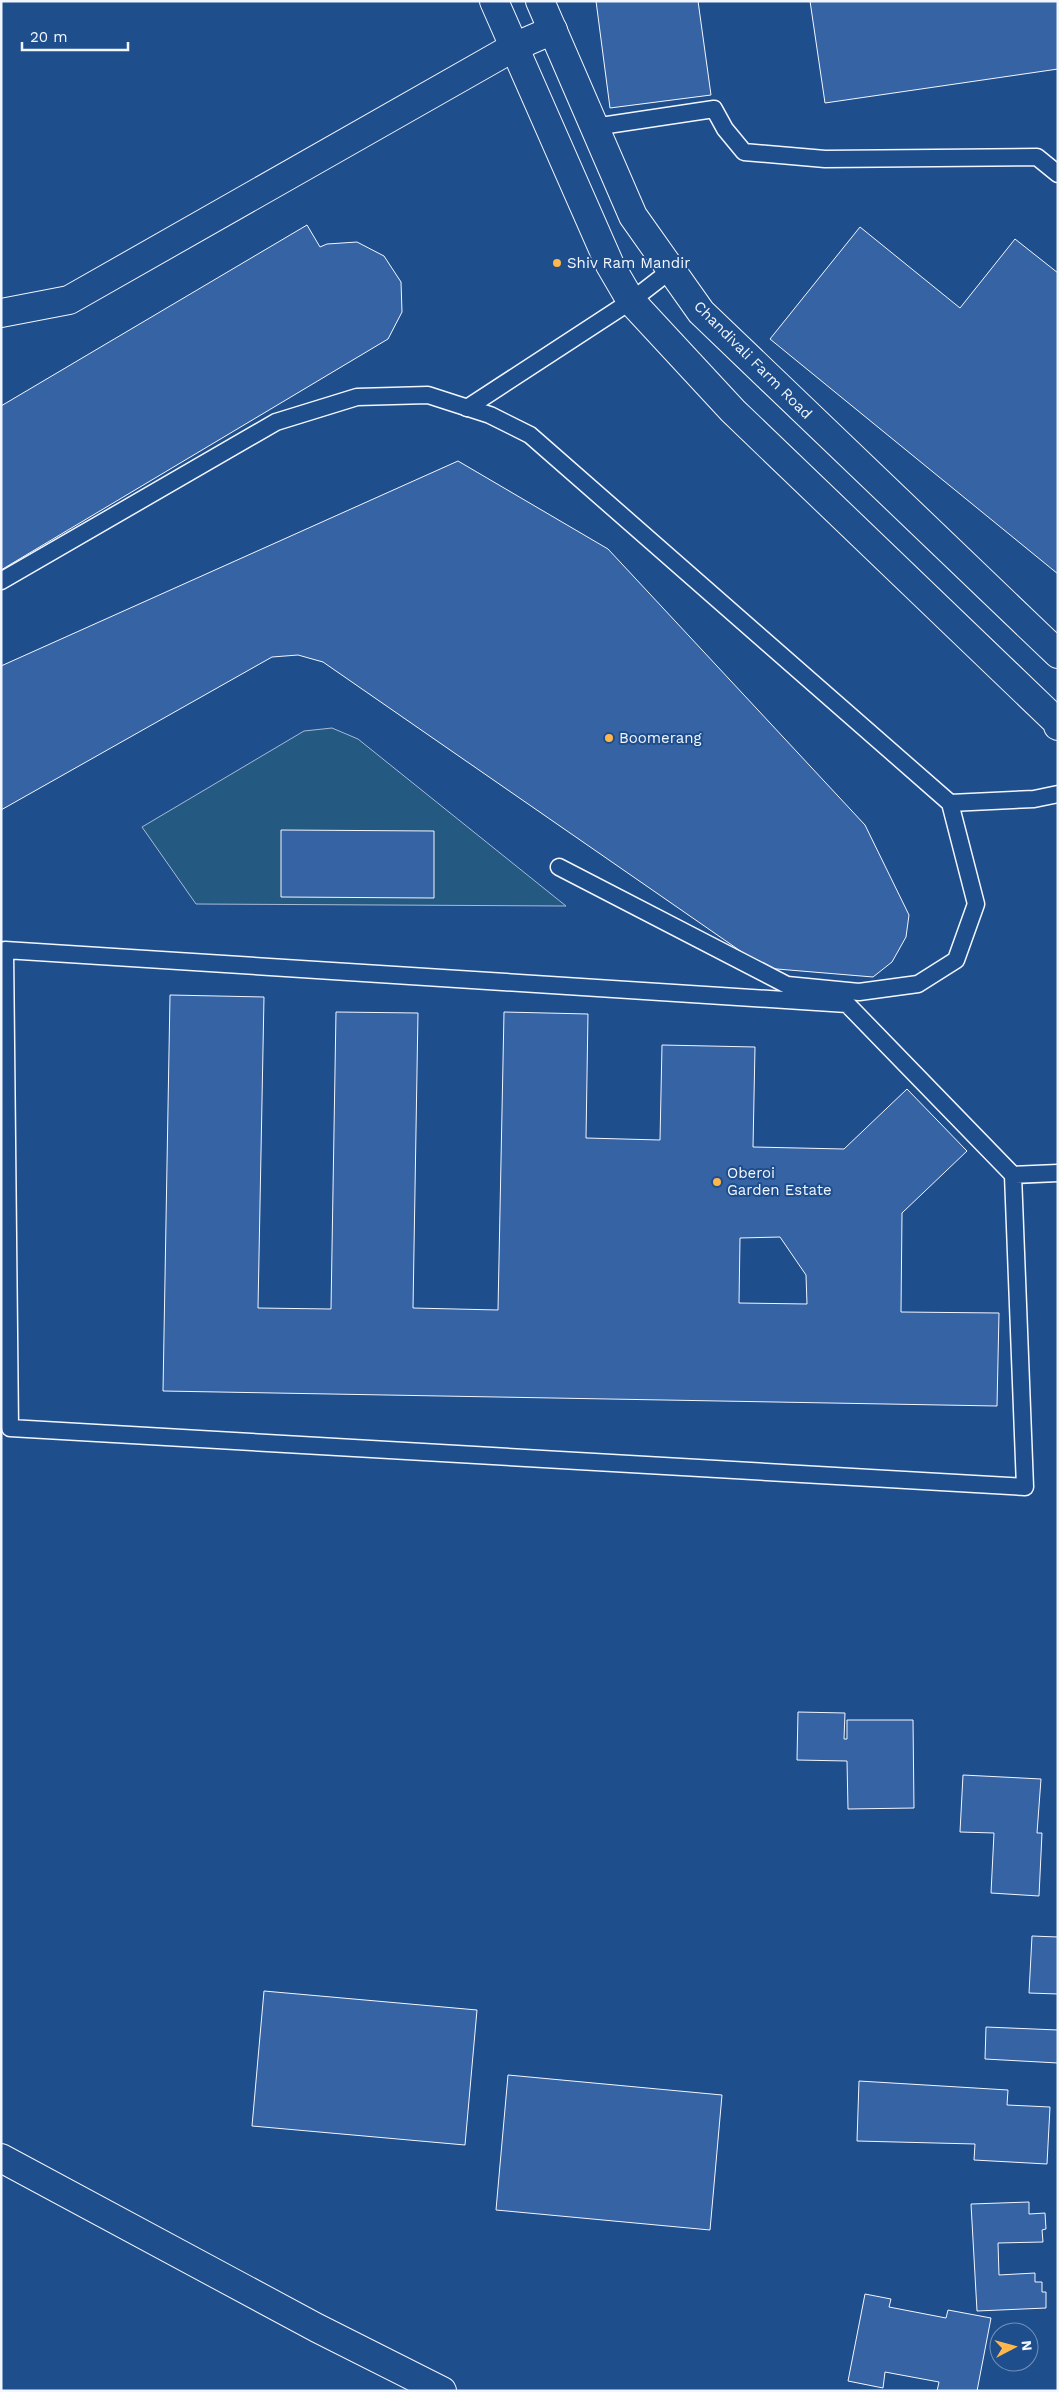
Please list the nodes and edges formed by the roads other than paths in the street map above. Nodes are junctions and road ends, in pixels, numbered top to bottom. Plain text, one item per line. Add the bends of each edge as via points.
1 (494, 1) edge
2 (540, 1) edge
3 (552, 30) junction
4 (514, 48) junction
5 (594, 127) junction
6 (1058, 174) edge
7 (671, 270) junction
8 (632, 301) junction
9 (1, 313) edge
10 (467, 408) junction
11 (1, 581) edge
12 (1058, 654) edge
13 (1057, 723) edge
14 (1058, 794) edge
15 (950, 803) junction
16 (558, 867) dead end
17 (1058, 1173) edge
18 (1013, 1176) junction
19 (1, 2158) edge
20 (442, 2391) edge

1 - 4 street
2 - 3 street, Chandivali Farm Road
3 - 4 street
3 - 5 street, Chandivali Farm Road
4 - 8 street via 610,265
4 - 9 street via 69,300
5 - 6 lane via 714,109 744,152 825,159 1036,158
5 - 7 street, Chandivali Farm Road via 633,216
7 - 8 lane
7 - 12 street, Chandivali Farm Road via 701,312
8 - 10 lane
8 - 13 street via 733,411
10 - 11 lane via 428,395 357,397 276,422
10 - 15 lane via 490,415 530,435
14 - 15 lane via 1034,799
15 - 16 lane via 976,904 956,960 918,984 859,992 787,985
17 - 18 lane
18 - 18 lane via 1025,1486 10,1428 5,950 847,1004
19 - 20 street

